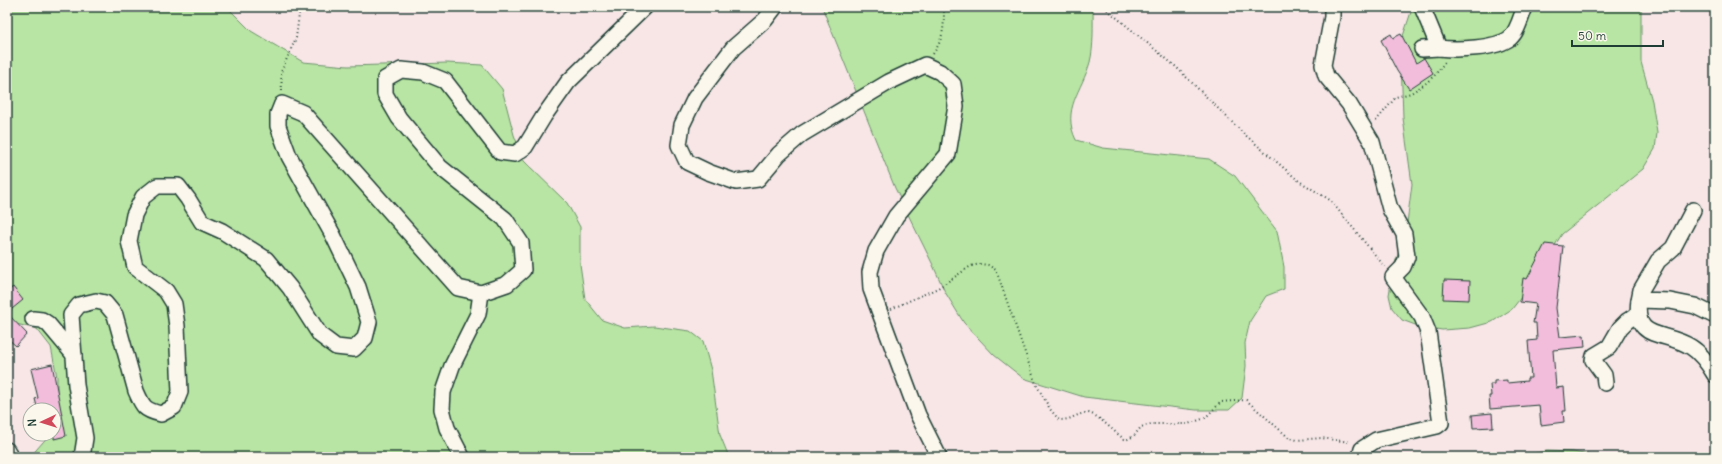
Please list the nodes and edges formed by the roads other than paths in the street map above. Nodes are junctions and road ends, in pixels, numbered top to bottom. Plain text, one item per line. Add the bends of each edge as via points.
1 (645, 7) edge
2 (775, 7) edge
3 (1332, 7) edge
4 (1422, 7) edge
5 (1525, 7) edge
6 (1422, 49) dead end
7 (1446, 49) junction
8 (1693, 210) dead end
9 (481, 293) junction
10 (1638, 307) junction
11 (1715, 316) edge
12 (33, 319) dead end
13 (74, 355) junction
14 (1715, 375) edge
15 (1606, 383) dead end
16 (7, 450) edge
17 (1361, 453) edge
18 (10, 457) edge
19 (82, 457) edge
20 (462, 457) edge
21 (939, 457) edge

1 - 9 street via 568,82 525,148 515,154 500,152 445,81 423,72 402,70 385,79 385,94 399,118 440,167 505,218 521,243 523,270 507,284
2 - 21 street via 765,20 732,48 695,98 682,125 679,145 687,162 736,182 758,179 779,154 802,134 890,82 925,65 940,72 953,84 956,106 948,154 896,216 876,251 870,272 871,289 880,314 918,414
3 - 17 street via 1323,65 1326,76 1349,104 1372,142 1390,209 1404,234 1407,257 1403,267 1393,277 1422,317 1428,332 1441,423 1376,440
4 - 7 street
5 - 7 street via 1510,38 1493,45
6 - 7 street
8 - 10 street via 1673,248 1658,262 1645,284
9 - 13 street via 458,288 303,113 282,104 278,114 278,126 288,156 333,235 358,287 369,322 365,338 354,349 336,347 320,335 290,288 266,259 222,231 202,222 178,186 157,186 143,197 134,215 129,240 135,267 166,291 174,304 180,392 174,407 162,414 148,411 141,403 114,315 105,303 96,301 79,305 71,315
9 - 20 street via 478,314 452,366 443,392 442,409 447,428
10 - 11 street via 1670,301 1695,306
10 - 14 street via 1640,324 1648,332 1677,340 1692,348 1709,364
10 - 15 street via 1620,328 1609,347 1592,360 1604,375
12 - 13 street via 48,324
13 - 19 street via 85,438
16 - 18 street

